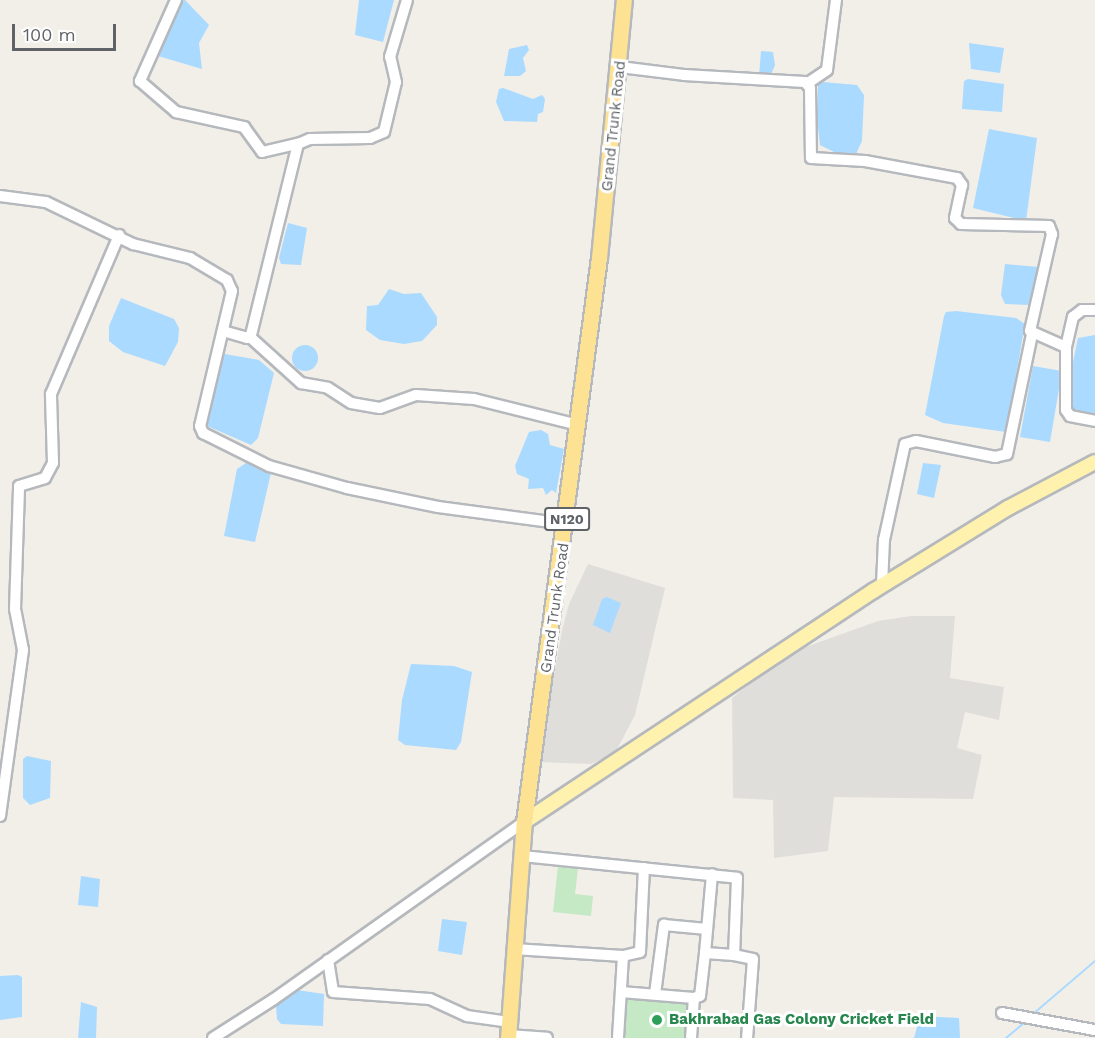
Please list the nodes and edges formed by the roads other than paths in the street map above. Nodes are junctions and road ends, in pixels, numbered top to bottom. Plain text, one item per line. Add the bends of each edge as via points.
1 (176, 0) edge
2 (407, 0) edge
3 (624, 0) edge
4 (836, 0) edge
5 (620, 67) junction
6 (808, 83) junction
7 (298, 144) junction
8 (0, 196) edge
9 (119, 235) junction
10 (1095, 310) edge
11 (223, 331) junction
12 (1032, 334) junction
13 (250, 337) junction
14 (1066, 347) junction
15 (1095, 421) edge
16 (578, 425) junction
17 (1095, 462) edge
18 (566, 524) junction
19 (882, 585) junction
20 (0, 816) edge
21 (524, 822) junction
22 (522, 856) junction
23 (644, 868) junction
24 (712, 874) junction
25 (707, 929) junction
26 (514, 949) junction
27 (705, 953) junction
28 (734, 955) junction
29 (623, 956) junction
30 (328, 960) junction
31 (621, 992) junction
32 (655, 994) junction
33 (694, 998) junction
34 (1002, 1012) dead end
35 (1095, 1030) edge
36 (509, 1032) edge
37 (213, 1038) edge
38 (547, 1038) edge
39 (618, 1038) edge
40 (691, 1038) edge
41 (747, 1038) edge

1 - 7 street via 140,81 176,112 244,127 262,152
2 - 7 street via 390,57 396,82 384,132 370,138
3 - 5 highway, Grand Trunk Road / N120
4 - 6 street via 827,70
5 - 6 street
5 - 16 highway, Grand Trunk Road / N120
6 - 12 street via 811,158 865,161 948,176 962,185 955,218 961,224 1036,225 1053,229
7 - 13 street
8 - 9 street via 46,202
9 - 11 street via 135,244 190,258 227,280 232,291
9 - 20 street via 51,394 53,463 45,477 19,486 15,609 23,650
10 - 14 street via 1082,310 1073,317
11 - 13 street
11 - 18 street via 200,426 203,434 269,466 347,488 438,507
12 - 14 street
12 - 19 street via 1007,454 995,456 916,441 905,444 885,540
13 - 16 street via 301,383 328,387 351,403 380,408 416,395 474,399
14 - 15 street via 1066,410 1070,416
16 - 18 highway, Grand Trunk Road / N120
17 - 19 main road via 1008,508
18 - 21 highway, Grand Trunk Road / N120
19 - 21 main road
21 - 22 highway, Grand Trunk Road / N120
21 - 30 street
22 - 23 street
22 - 26 highway, Grand Trunk Road / N120
23 - 24 street
23 - 29 street via 640,952
24 - 25 street
24 - 28 street via 733,876 738,881
25 - 27 street
25 - 32 street via 664,925
26 - 29 street
26 - 36 highway, Grand Trunk Road / N120
27 - 28 street
27 - 33 street via 701,994
28 - 41 street via 753,959
29 - 31 street
30 - 36 street via 333,992 430,999
30 - 37 street
31 - 32 street
31 - 39 street
32 - 33 street
33 - 40 street
34 - 35 street
36 - 38 street

